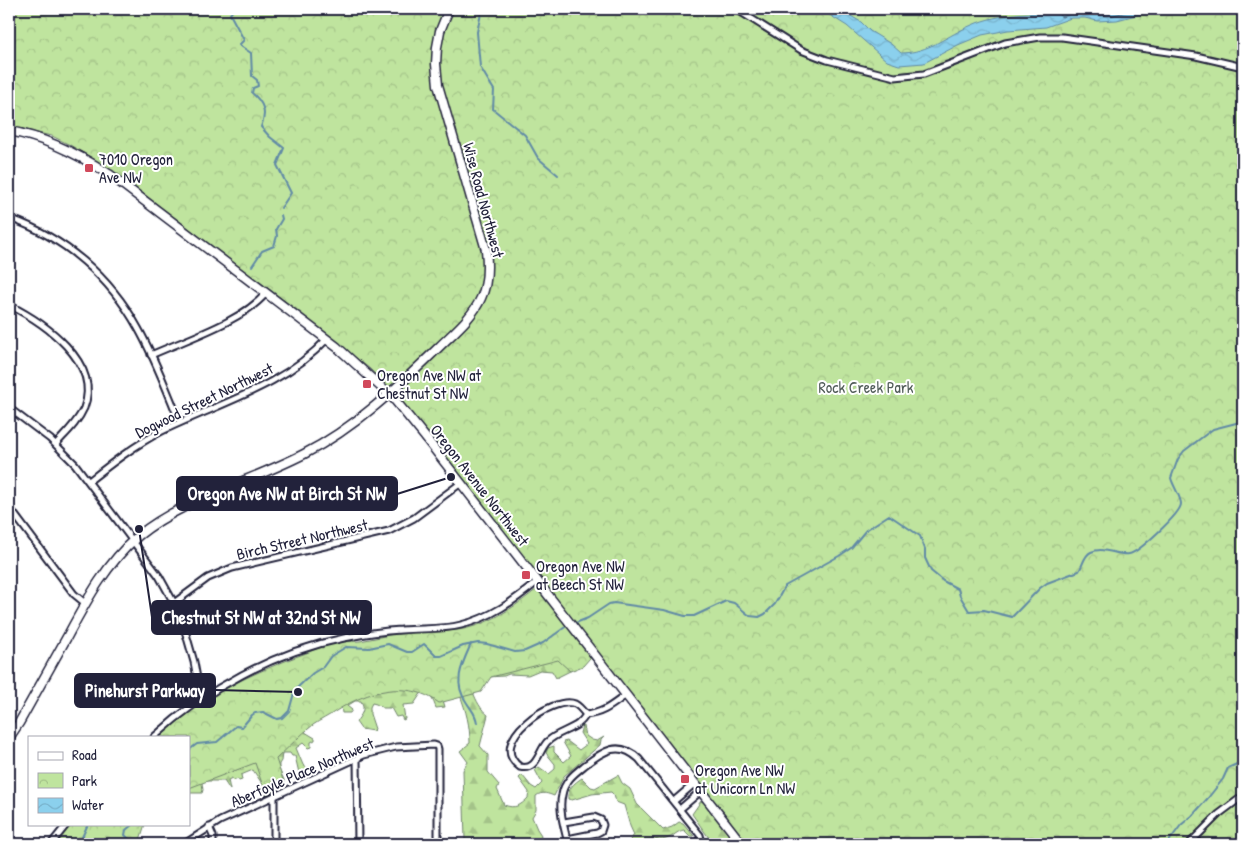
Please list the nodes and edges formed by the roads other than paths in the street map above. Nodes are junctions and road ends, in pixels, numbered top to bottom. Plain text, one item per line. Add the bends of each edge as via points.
1 (449, 9) edge
2 (736, 9) edge
3 (1243, 67) edge
4 (9, 130) edge
5 (9, 218) edge
6 (266, 294) junction
7 (9, 305) edge
8 (328, 339) junction
9 (151, 355) junction
10 (389, 395) junction
11 (9, 408) edge
12 (180, 422) junction
13 (56, 444) junction
14 (89, 481) junction
15 (461, 483) junction
16 (9, 507) edge
17 (133, 541) junction
18 (537, 582) junction
19 (85, 603) junction
20 (174, 603) junction
21 (626, 695) junction
22 (201, 700) junction
23 (586, 714) junction
24 (155, 736) edge
25 (9, 738) edge
26 (357, 758) junction
27 (695, 784) junction
28 (701, 791) junction
29 (274, 796) junction
30 (1243, 796) edge
31 (674, 801) junction
32 (680, 809) junction
33 (564, 822) junction
34 (65, 826) edge
35 (209, 827) junction
36 (567, 842) edge
37 (51, 844) edge
38 (184, 844) edge
39 (213, 844) edge
40 (274, 844) edge
41 (358, 844) edge
42 (438, 844) edge
43 (699, 844) edge
44 (742, 844) edge
45 (1189, 844) edge

1 - 10 street, Wise Road Northwest via 438,43 436,77 484,242 486,282 480,300 467,319
2 - 3 street via 802,50 827,60 895,77 924,74 986,49 1024,39 1062,37 1196,56
4 - 6 street, Oregon Avenue Northwest via 54,144 94,165
5 - 9 street via 50,237 91,268 129,312
6 - 8 street, Oregon Avenue Northwest
6 - 9 street via 231,320
7 - 13 street via 35,319 61,341 79,362 85,376 87,392 84,407
8 - 10 street, Oregon Avenue Northwest
8 - 12 street, Dogwood Street Northwest via 301,363 273,381
9 - 12 street
10 - 15 street, Oregon Avenue Northwest
10 - 17 street, Wise Road Northwest via 312,450 181,509
11 - 13 street
12 - 14 street, Dogwood Street Northwest via 137,445
13 - 14 street
14 - 17 street
15 - 18 street, Oregon Avenue Northwest
15 - 20 street, Birch Street Northwest via 414,518 389,531 232,568 193,587
16 - 19 street via 74,594
17 - 19 street, Wise Road Northwest via 104,573
17 - 20 street
18 - 21 street, Oregon Avenue Northwest
18 - 22 street via 494,612 467,624 369,634 319,644 248,672
19 - 25 street, Wise Road Northwest
20 - 22 street via 190,648
21 - 23 street via 600,712
21 - 27 street, Oregon Avenue Northwest
22 - 24 street
23 - 23 street via 577,724 550,740 532,765 522,768 513,761 511,744 527,720 568,703 577,705
26 - 29 street, Aberfoyle Place Northwest
26 - 41 street
26 - 42 street, Aberfoyle Place Northwest via 396,747 437,746
27 - 28 street, Oregon Avenue Northwest
27 - 31 street
28 - 32 street
28 - 44 street, Oregon Avenue Northwest
29 - 35 street, Aberfoyle Place Northwest
29 - 40 street
30 - 45 street
31 - 32 street
31 - 33 street via 634,754 620,749 608,750 575,772 567,782 561,798
32 - 43 street via 700,835
33 - 36 street
33 - 36 street via 594,817 603,825 597,833
34 - 37 street
35 - 38 street, Aberfoyle Place Northwest
35 - 39 street

